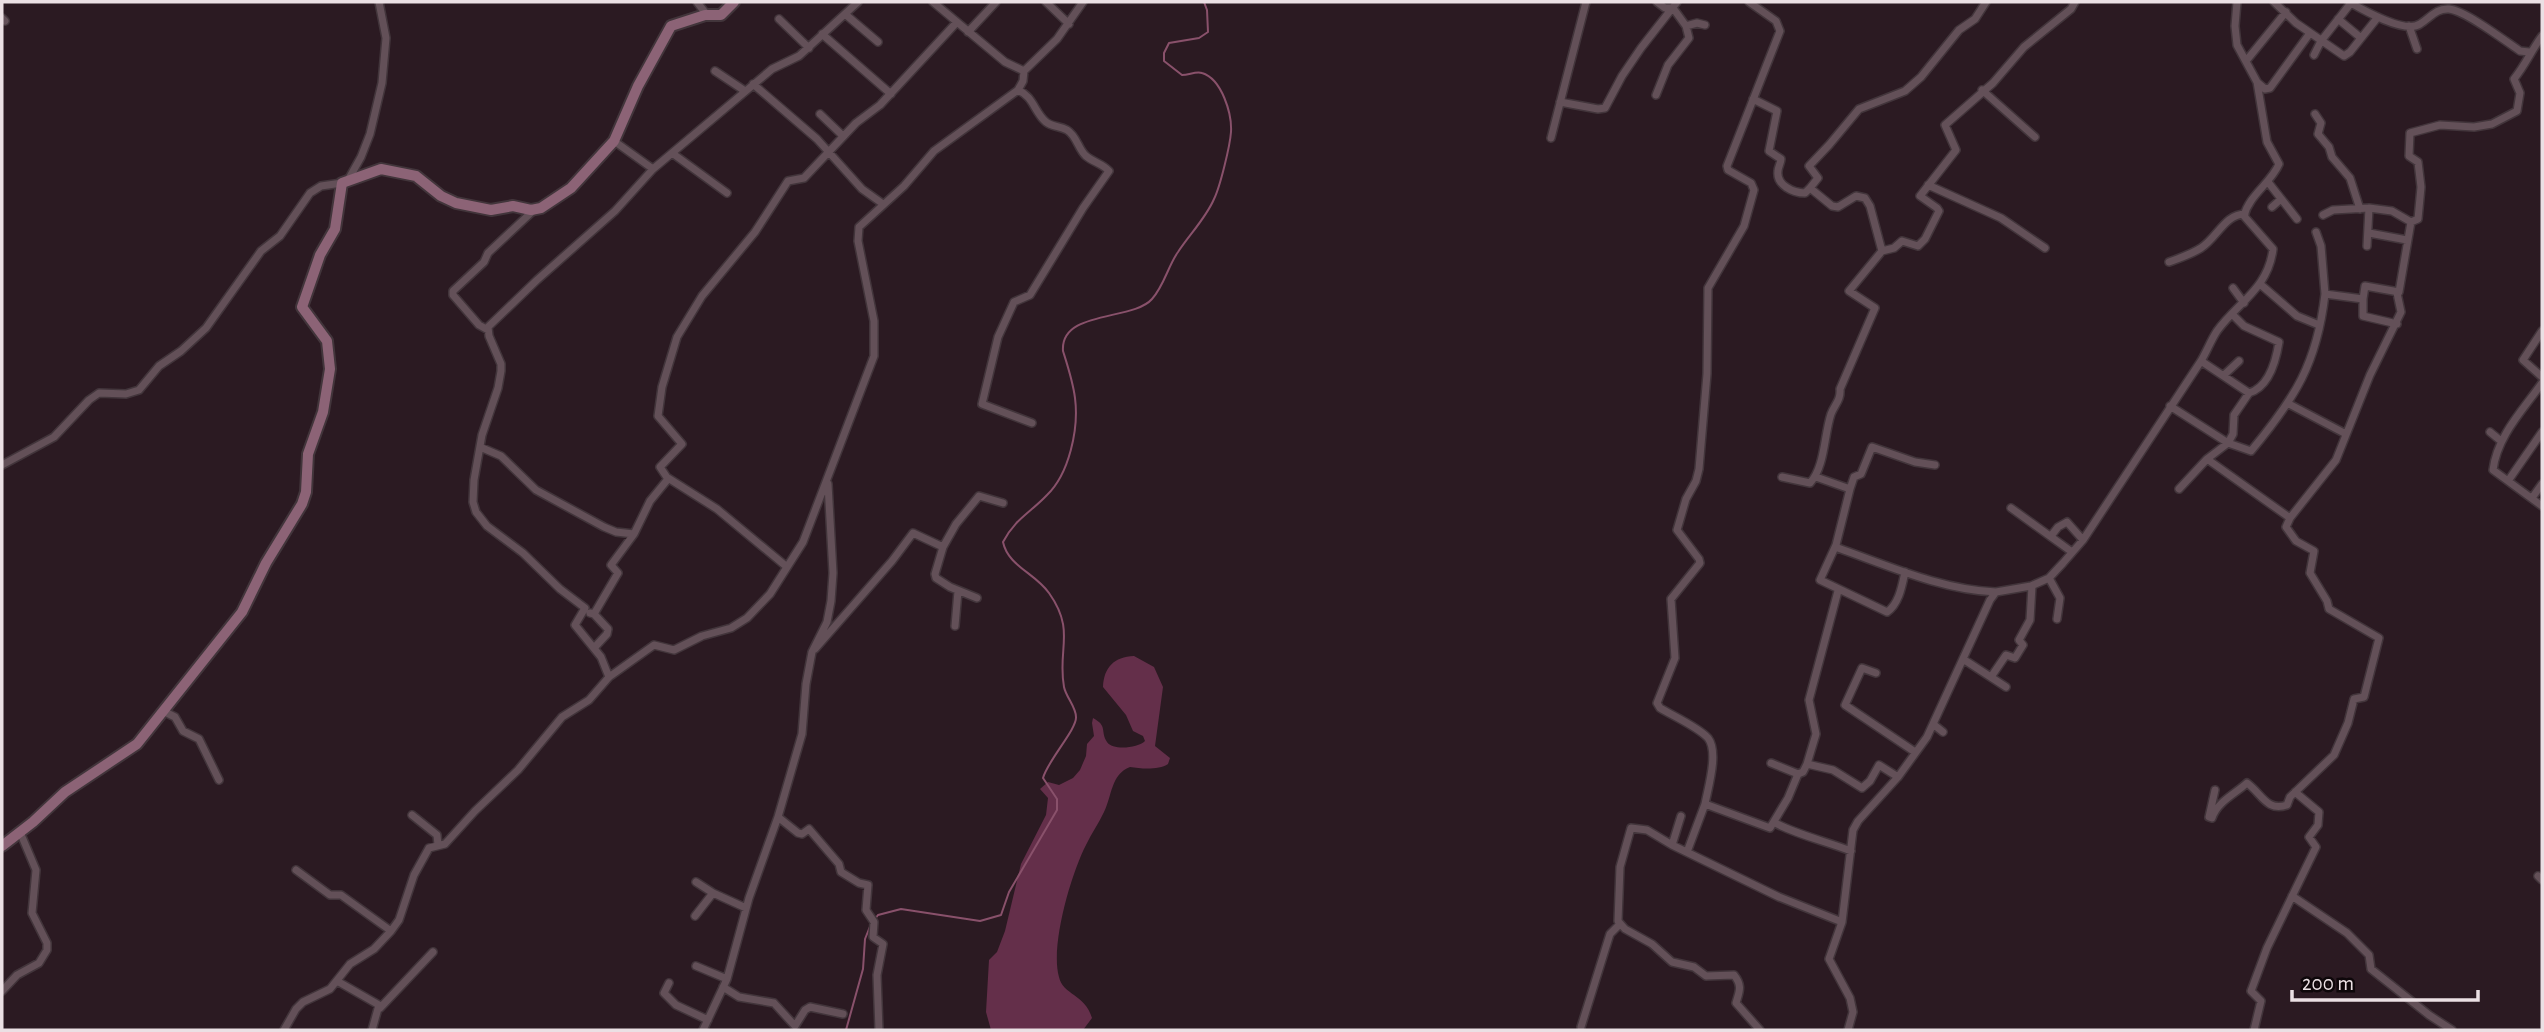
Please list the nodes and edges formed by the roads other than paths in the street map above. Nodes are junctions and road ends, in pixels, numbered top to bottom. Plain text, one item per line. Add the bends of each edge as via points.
1 (379, 2) edge
2 (697, 2) edge
3 (734, 2) edge
4 (858, 2) edge
5 (933, 2) edge
6 (996, 2) edge
7 (1046, 2) edge
8 (1083, 2) edge
9 (1586, 2) edge
10 (1657, 2) edge
11 (1749, 2) edge
12 (1986, 2) edge
13 (2075, 2) edge
14 (2237, 2) edge
15 (2274, 2) edge
16 (2350, 2) edge
17 (1675, 5) edge
18 (2286, 12) junction
19 (845, 14) junction
20 (708, 15) junction
21 (2378, 17) junction
22 (779, 19) dead end
23 (2338, 19) junction
24 (957, 22) junction
25 (1069, 24) junction
26 (1706, 25) dead end
27 (1686, 26) junction
28 (2409, 26) junction
29 (968, 32) junction
30 (2310, 33) junction
31 (822, 34) junction
32 (2542, 36) edge
33 (2361, 38) junction
34 (2321, 41) junction
35 (878, 42) dead end
36 (809, 48) junction
37 (2417, 49) dead end
38 (2529, 54) junction
39 (2314, 55) dead end
40 (2246, 61) junction
41 (715, 71) dead end
42 (1024, 71) junction
43 (2257, 82) junction
44 (753, 84) junction
45 (1018, 90) junction
46 (1982, 90) junction
47 (745, 91) junction
48 (891, 94) junction
49 (1656, 95) dead end
50 (1753, 99) junction
51 (1560, 102) junction
52 (820, 114) dead end
53 (2315, 114) dead end
54 (843, 136) junction
55 (2035, 137) dead end
56 (1550, 138) dead end
57 (614, 141) junction
58 (828, 150) junction
59 (673, 153) junction
60 (653, 169) junction
61 (345, 182) junction
62 (2268, 182) junction
63 (1928, 185) junction
64 (1810, 188) junction
65 (727, 193) dead end
66 (2281, 199) junction
67 (883, 204) junction
68 (2272, 207) dead end
69 (536, 209) junction
70 (2365, 209) junction
71 (2245, 214) junction
72 (2323, 215) dead end
73 (2297, 219) dead end
74 (2411, 222) junction
75 (2316, 232) dead end
76 (2369, 233) junction
77 (2407, 240) junction
78 (2367, 246) dead end
79 (2045, 248) dead end
80 (1882, 250) junction
81 (2169, 262) dead end
82 (2260, 284) junction
83 (2233, 288) dead end
84 (2397, 293) junction
85 (2325, 294) junction
86 (2363, 299) junction
87 (2244, 303) junction
88 (2232, 314) junction
89 (2397, 324) junction
90 (2319, 325) junction
91 (488, 330) junction
92 (2542, 331) edge
93 (2201, 361) junction
94 (2239, 361) dead end
95 (2224, 375) junction
96 (2542, 377) edge
97 (2542, 383) edge
98 (2249, 393) junction
99 (2289, 404) junction
100 (2170, 406) junction
101 (1032, 423) dead end
102 (2490, 432) dead end
103 (2542, 432) edge
104 (2346, 434) junction
105 (2501, 440) junction
106 (2228, 443) junction
107 (480, 447) junction
108 (2207, 459) junction
109 (2, 465) edge
110 (1935, 465) dead end
111 (1782, 477) dead end
112 (1816, 477) junction
113 (668, 478) junction
114 (828, 480) junction
115 (2508, 481) junction
116 (2542, 484) edge
117 (1850, 489) junction
118 (2179, 489) dead end
119 (2532, 498) junction
120 (1003, 503) dead end
121 (2542, 506) edge
122 (2011, 508) dead end
123 (2290, 517) junction
124 (634, 534) junction
125 (2051, 536) junction
126 (2083, 540) junction
127 (1836, 545) junction
128 (943, 547) junction
129 (2073, 552) junction
130 (787, 567) junction
131 (1905, 572) junction
132 (2049, 578) junction
133 (2032, 586) junction
134 (958, 591) junction
135 (1838, 591) junction
136 (1996, 592) junction
137 (976, 598) dead end
138 (583, 611) junction
139 (594, 614) junction
140 (2057, 619) dead end
141 (955, 626) dead end
142 (594, 648) junction
143 (812, 652) junction
144 (1963, 659) junction
145 (1876, 673) dead end
146 (609, 677) junction
147 (1991, 677) junction
148 (2006, 687) dead end
149 (163, 711) junction
150 (1933, 724) junction
151 (1943, 732) dead end
152 (1916, 752) junction
153 (1771, 763) dead end
154 (1807, 764) junction
155 (1798, 774) junction
156 (1898, 777) junction
157 (219, 780) dead end
158 (2215, 790) dead end
159 (2295, 792) junction
160 (1704, 804) junction
161 (412, 815) dead end
162 (1681, 816) dead end
163 (778, 817) junction
164 (1775, 823) junction
165 (20, 832) junction
166 (438, 845) junction
167 (1672, 845) junction
168 (2, 846) edge
169 (1851, 850) junction
170 (1688, 852) junction
171 (296, 870) dead end
172 (696, 882) dead end
173 (713, 893) junction
174 (2292, 896) junction
175 (746, 908) junction
176 (695, 916) dead end
177 (1842, 922) junction
178 (1620, 924) junction
179 (391, 931) junction
180 (433, 952) dead end
181 (696, 966) dead end
182 (337, 981) junction
183 (669, 983) dead end
184 (725, 983) junction
185 (2, 991) edge
186 (380, 1008) junction
187 (843, 1014) dead end
188 (708, 1020) junction
189 (799, 1027) edge
190 (1581, 1027) dead end
191 (284, 1030) edge
192 (372, 1030) edge
193 (703, 1030) edge
194 (879, 1030) edge
195 (1760, 1030) edge
196 (1848, 1030) edge
197 (2254, 1030) edge
198 (2452, 1030) edge

1 - 61 street via 386,37 382,83 370,134
2 - 20 street
3 - 20 street via 724,14
4 - 19 street
5 - 24 street
6 - 29 street
7 - 25 street
8 - 25 street
9 - 51 street
10 - 17 street via 1665,8
11 - 50 street via 1776,21 1780,31
12 - 64 street via 1913,83 1899,94 1858,109 1808,166 1818,178
13 - 46 street
14 - 40 street via 2236,39
15 - 18 street
16 - 21 street
16 - 23 street
17 - 27 street
17 - 51 street via 1634,57 1605,108
18 - 30 street
18 - 40 street
19 - 31 street
19 - 35 street
20 - 57 street via 678,22 666,33
21 - 28 street
21 - 33 street
22 - 36 street
23 - 33 street
23 - 34 street
24 - 29 street
24 - 48 street
25 - 42 street
26 - 27 street
27 - 49 street via 1689,38 1668,65
28 - 37 street
28 - 38 street via 2445,9
29 - 42 street via 1004,62
30 - 34 street
30 - 43 street via 2270,88
31 - 36 street
31 - 48 street
32 - 38 street
33 - 34 street via 2344,57
34 - 39 street
36 - 44 street
38 - 74 street via 2514,80 2520,93 2519,108 2499,122 2435,126 2410,133 2409,156 2418,162 2421,187 2418,219
40 - 43 street
41 - 47 street
42 - 45 street
43 - 62 street via 2267,142 2278,161
44 - 47 street
44 - 58 street
45 - 67 street via 934,151
45 - 101 street via 1027,94 1043,119 1067,130 1086,157 1109,171 1030,295 1014,302 998,338 982,404
46 - 55 street
46 - 63 street via 1945,125 1956,150
47 - 59 street
48 - 54 street
50 - 64 street via 1777,111 1769,151 1782,159 1777,172 1780,180 1796,192
50 - 160 street via 1727,167 1754,190 1743,228 1708,288 1699,469 1676,530 1700,561 1671,599 1675,655 1658,701 1660,708 1711,743 1712,771
51 - 56 street
52 - 54 street
53 - 70 street via 2321,123 2318,133 2350,178
54 - 58 street
57 - 60 street
57 - 69 street via 571,188
58 - 67 street via 862,189
58 - 113 street via 802,180 791,178 786,184 677,337 658,410 659,420 682,444 660,467
59 - 60 street
59 - 65 street
60 - 91 street via 615,211
61 - 69 street via 381,169 416,176 456,203 491,210 513,206
61 - 109 street via 310,193 206,328 159,366 139,390 99,393 54,437
61 - 149 street via 335,229 320,255 302,307 327,341 330,369 323,412 308,454 305,497 242,612
62 - 66 street
62 - 71 street via 2256,192
63 - 79 street via 1997,216
63 - 80 street via 1920,197 1939,210 1924,241 1914,246 1902,241
64 - 80 street via 1835,207 1852,197 1865,198
66 - 68 street
66 - 73 street
67 - 114 street via 858,230 875,332 874,356
69 - 91 street via 453,291 477,323
70 - 72 street via 2333,210
70 - 74 street via 2392,211
70 - 76 street
71 - 81 street via 2232,216 2199,250
71 - 82 street via 2273,249
74 - 77 street
75 - 85 street
76 - 77 street
76 - 78 street
77 - 84 street via 2406,266
80 - 112 street via 1850,290 1875,309 1832,410
82 - 87 street
82 - 90 street via 2297,316
83 - 87 street
84 - 86 street via 2365,286
84 - 89 street via 2401,311
85 - 86 street
85 - 90 street
86 - 89 street via 2363,316
87 - 88 street
88 - 93 street
88 - 98 street via 2252,331 2279,342 2269,375
89 - 104 street
90 - 99 street via 2307,369
91 - 107 street via 501,371
92 - 96 street via 2523,360
93 - 95 street
93 - 100 street
94 - 95 street
95 - 98 street
97 - 105 street
98 - 106 street via 2234,415
99 - 104 street
99 - 106 street via 2251,451
100 - 106 street
100 - 126 street
102 - 105 street
103 - 115 street
104 - 123 street via 2335,462
105 - 115 street via 2493,470
106 - 108 street
107 - 124 street via 501,456 536,490 604,527
107 - 138 street via 472,491 480,520 523,553 585,608
108 - 118 street
108 - 123 street
110 - 117 street via 1872,447
111 - 112 street via 1810,483
112 - 117 street
113 - 124 street
113 - 130 street via 709,502
114 - 130 street via 803,542
114 - 143 street via 831,601 827,622
115 - 119 street
116 - 119 street
117 - 127 street
119 - 121 street
120 - 128 street via 979,496
122 - 125 street
123 - 159 street via 2286,527 2296,541 2314,551 2310,573 2329,609 2379,638 2364,697 2354,699 2334,755
124 - 139 street via 611,565 618,573
125 - 126 street via 2067,522
125 - 129 street
126 - 129 street
127 - 131 street
127 - 135 street via 1819,579
128 - 134 street via 935,576
128 - 143 street via 912,534
129 - 132 street
130 - 146 street via 747,618 674,650 654,645
131 - 135 street via 1898,599 1888,612
131 - 136 street
132 - 133 street
132 - 140 street via 2060,598
133 - 136 street
133 - 147 street via 2030,620 2019,640 2022,649 2015,658 2006,655
134 - 137 street
134 - 141 street
135 - 154 street via 1810,700 1816,734
136 - 144 street
138 - 139 street
138 - 142 street via 575,625
139 - 142 street via 608,630
142 - 146 street
143 - 163 street via 802,734
144 - 147 street
144 - 150 street
145 - 152 street via 1862,668 1845,705
146 - 166 street via 589,700 558,721 446,844
147 - 148 street
149 - 157 street via 175,718 183,731 199,739
149 - 165 street via 137,744 65,792
150 - 151 street
150 - 152 street
152 - 156 street
153 - 155 street
154 - 155 street
154 - 156 street via 1833,770 1862,788 1879,765
155 - 164 street
156 - 169 street via 1858,821
158 - 159 street via 2212,818 2224,801 2247,783 2276,808 2287,805
159 - 174 street via 2319,813 2318,825 2309,837 2316,846
160 - 164 street via 1766,828
160 - 170 street
161 - 166 street via 437,835
162 - 167 street
163 - 175 street
163 - 194 street via 798,833 809,830 841,872 867,884 866,910 872,919 873,937 883,944 877,975
164 - 169 street
165 - 168 street
165 - 185 street via 36,870 32,913 47,950 38,963
166 - 179 street via 426,852
167 - 170 street
167 - 178 street via 1647,830 1631,828 1620,867
169 - 177 street
170 - 177 street
171 - 179 street
172 - 173 street
173 - 175 street
173 - 176 street
174 - 197 street via 2251,991 2261,1001
174 - 198 street via 2347,933 2369,955 2371,969
175 - 184 street
177 - 196 street via 1829,961 1850,998 1853,1012
178 - 190 street via 1610,934
178 - 195 street via 1652,943 1672,962 1694,967 1706,976 1734,975 1741,993 1735,1003
179 - 182 street via 350,964
180 - 186 street
181 - 184 street
182 - 186 street
182 - 191 street via 303,1002
183 - 188 street via 664,993 669,1000
184 - 188 street
184 - 189 street via 739,997 774,1003
186 - 192 street
187 - 189 street via 810,1007
188 - 193 street

